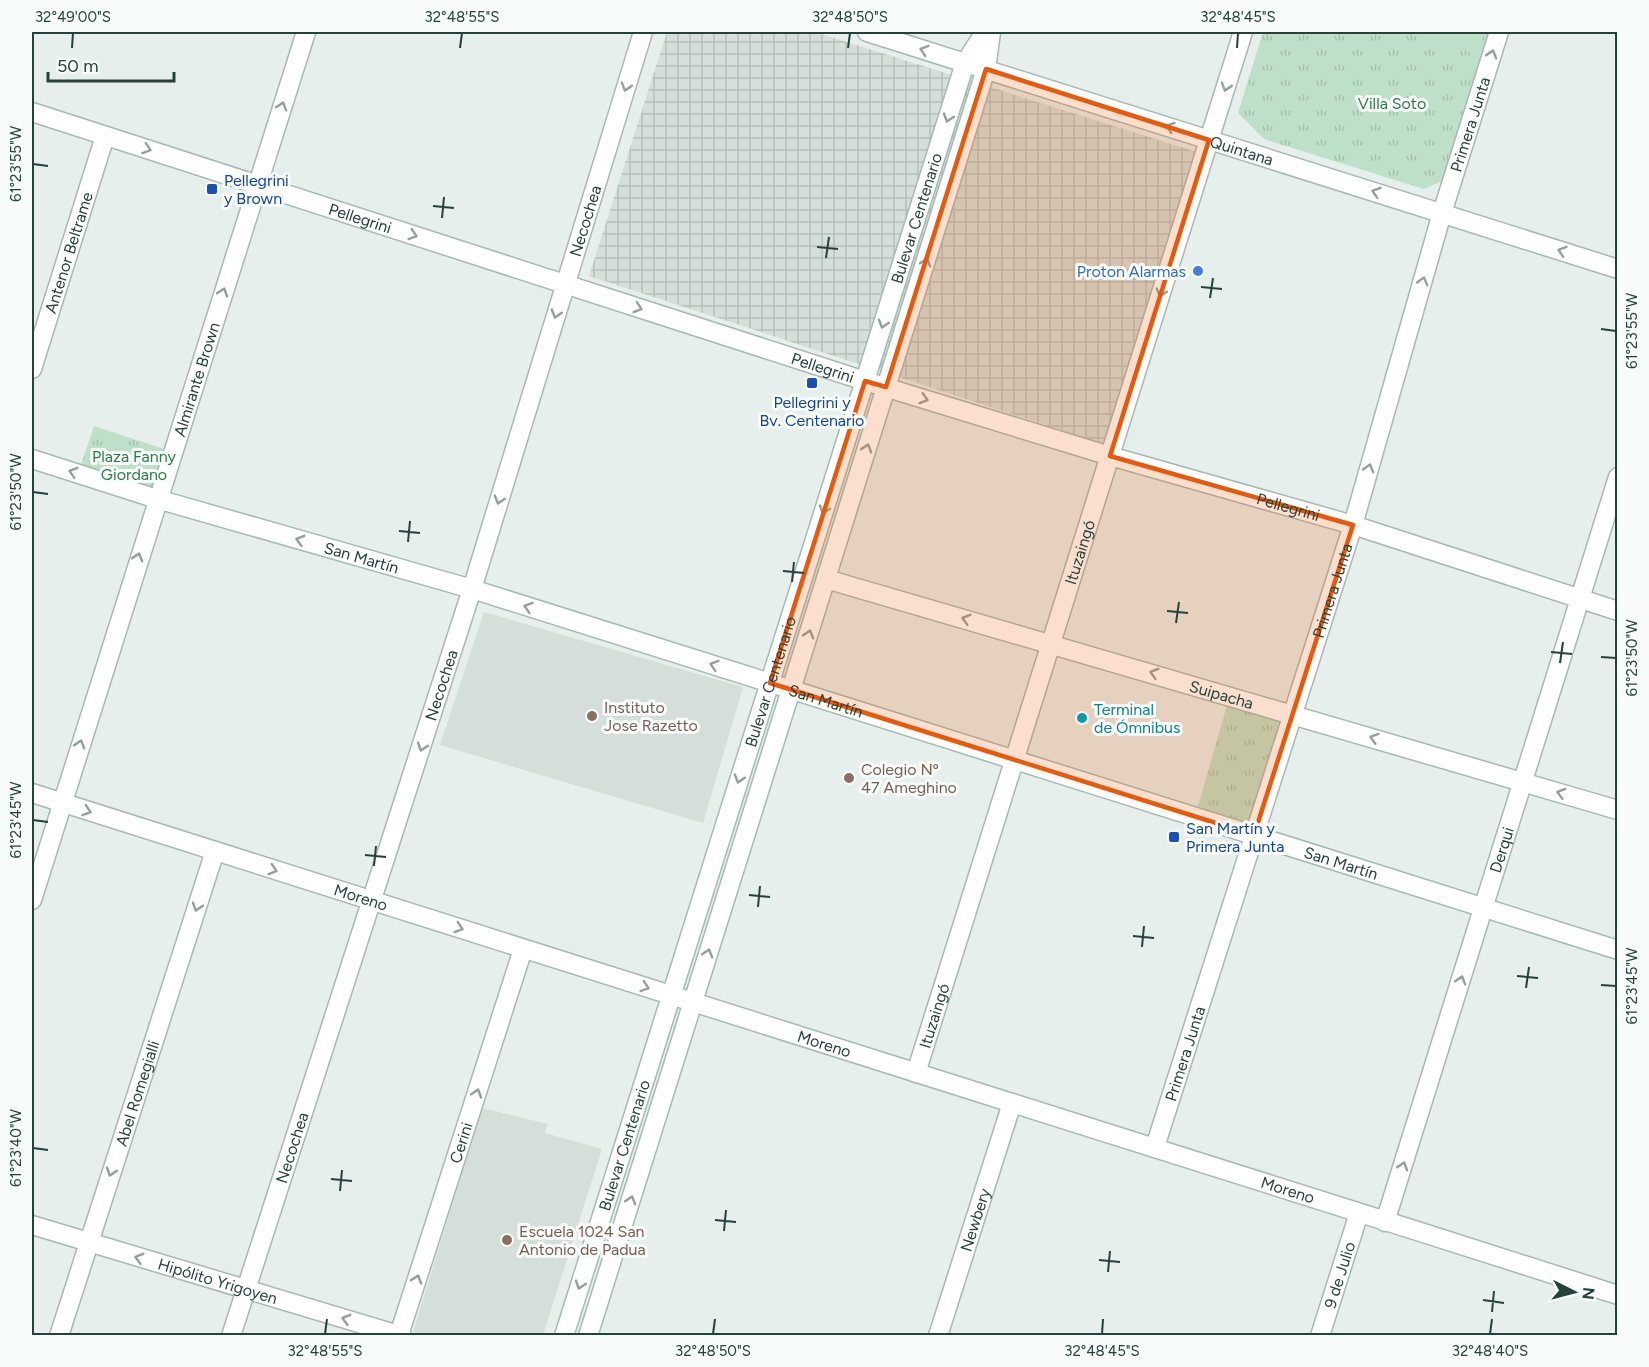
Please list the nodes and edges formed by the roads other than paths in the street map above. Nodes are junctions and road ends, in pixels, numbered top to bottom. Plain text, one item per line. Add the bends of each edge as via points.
1 (306, 32) edge
2 (643, 32) edge
3 (867, 32) edge
4 (985, 32) edge
5 (991, 32) edge
6 (1243, 32) edge
7 (1499, 32) edge
8 (965, 63) junction
9 (986, 69) junction
10 (32, 112) edge
11 (105, 136) junction
12 (1209, 140) junction
13 (257, 185) junction
14 (1442, 213) junction
15 (1617, 268) edge
16 (566, 285) junction
17 (32, 369) edge
18 (865, 381) junction
19 (886, 387) junction
20 (1110, 456) junction
21 (32, 459) edge
22 (1617, 477) edge
23 (157, 498) junction
24 (1353, 525) junction
25 (826, 579) junction
26 (472, 589) junction
27 (1579, 600) junction
28 (1617, 611) edge
29 (1051, 644) junction
30 (770, 683) junction
31 (791, 690) junction
32 (1292, 714) junction
33 (1014, 760) junction
34 (1522, 781) junction
35 (32, 793) edge
36 (62, 803) junction
37 (1617, 810) edge
38 (1254, 835) junction
39 (215, 851) junction
40 (32, 900) edge
41 (372, 901) junction
42 (1483, 907) junction
43 (523, 949) junction
44 (1617, 950) edge
45 (671, 996) junction
46 (693, 1002) junction
47 (916, 1073) junction
48 (1012, 1103) junction
49 (1155, 1147) junction
50 (1359, 1213) junction
51 (1385, 1222) junction
52 (32, 1225) edge
53 (88, 1243) junction
54 (245, 1289) junction
55 (1617, 1295) edge
56 (59, 1335) edge
57 (231, 1335) edge
58 (401, 1335) edge
59 (564, 1335) edge
60 (588, 1335) edge
61 (938, 1335) edge
62 (1320, 1335) edge

13 -> 1 street, Almirante Brown
2 -> 16 street, Necochea
8 -> 3 street, Quintana
4 - 8 street, Bulevar Centenario
5 - 9 street, Bulevar Centenario
6 -> 12 street, Ituzaingó
14 -> 7 street, Primera Junta
8 - 9 street, Quintana
8 -> 18 street, Bulevar Centenario
12 -> 9 street, Quintana
19 -> 9 street, Bulevar Centenario
10 - 11 street, Pellegrini
11 -> 13 street, Pellegrini
11 - 17 street, Antenor Beltrame
14 -> 12 street, Quintana
12 -> 20 street, Ituzaingó
13 -> 16 street, Pellegrini
23 -> 13 street, Almirante Brown
15 -> 14 street, Quintana
24 -> 14 street, Primera Junta
16 -> 18 street, Pellegrini
16 -> 26 street, Necochea
18 - 19 street, Pellegrini
18 -> 30 street, Bulevar Centenario
19 -> 20 street, Pellegrini
25 -> 19 street, Bulevar Centenario
20 - 24 street, Pellegrini
20 - 29 street, Ituzaingó
23 -> 21 street, San Martín
22 - 27 street, Derqui
26 -> 23 street, San Martín
36 -> 23 street, Almirante Brown
24 - 27 street, Pellegrini
24 - 32 street, Primera Junta
29 -> 25 street, Suipacha
31 -> 25 street, Bulevar Centenario
30 -> 26 street, San Martín
26 -> 41 street, Necochea
27 - 28 street, Pellegrini
27 - 34 street, Derqui
32 -> 29 street, Suipacha
29 - 33 street, Ituzaingó
30 - 31 street, San Martín
30 -> 45 street, Bulevar Centenario
31 - 33 street, San Martín
46 -> 31 street, Bulevar Centenario
34 -> 32 street, Suipacha
32 - 38 street, Primera Junta
33 - 38 street, San Martín
33 - 47 street, Ituzaingó
37 -> 34 street, Suipacha
34 - 42 street, Derqui
35 - 36 street, Moreno
36 -> 39 street, Moreno
36 - 40 street, Almirante Brown
38 - 42 street, San Martín
38 - 49 street, Primera Junta
39 -> 41 street, Moreno
39 -> 53 street, Abel Romegialli
41 -> 43 street, Moreno
41 - 54 street, Necochea
42 - 44 street, San Martín
51 -> 42 street, Derqui
43 -> 45 street, Moreno
58 -> 43 street, Cerini
45 - 46 street, Moreno
45 -> 59 street, Bulevar Centenario
46 - 47 street, Moreno
60 -> 46 street, Bulevar Centenario
47 - 48 street, Moreno
48 - 49 street, Moreno
48 - 61 street, Newbery
49 - 50 street, Moreno
50 - 51 street, Moreno
50 - 62 street, 9 de Julio
51 - 55 street, Moreno
52 - 53 street, Hipólito Yrigoyen
54 -> 53 street, Hipólito Yrigoyen
53 - 56 street, Abel Romegialli
54 - 57 street, Necochea
58 -> 54 street, Hipólito Yrigoyen

